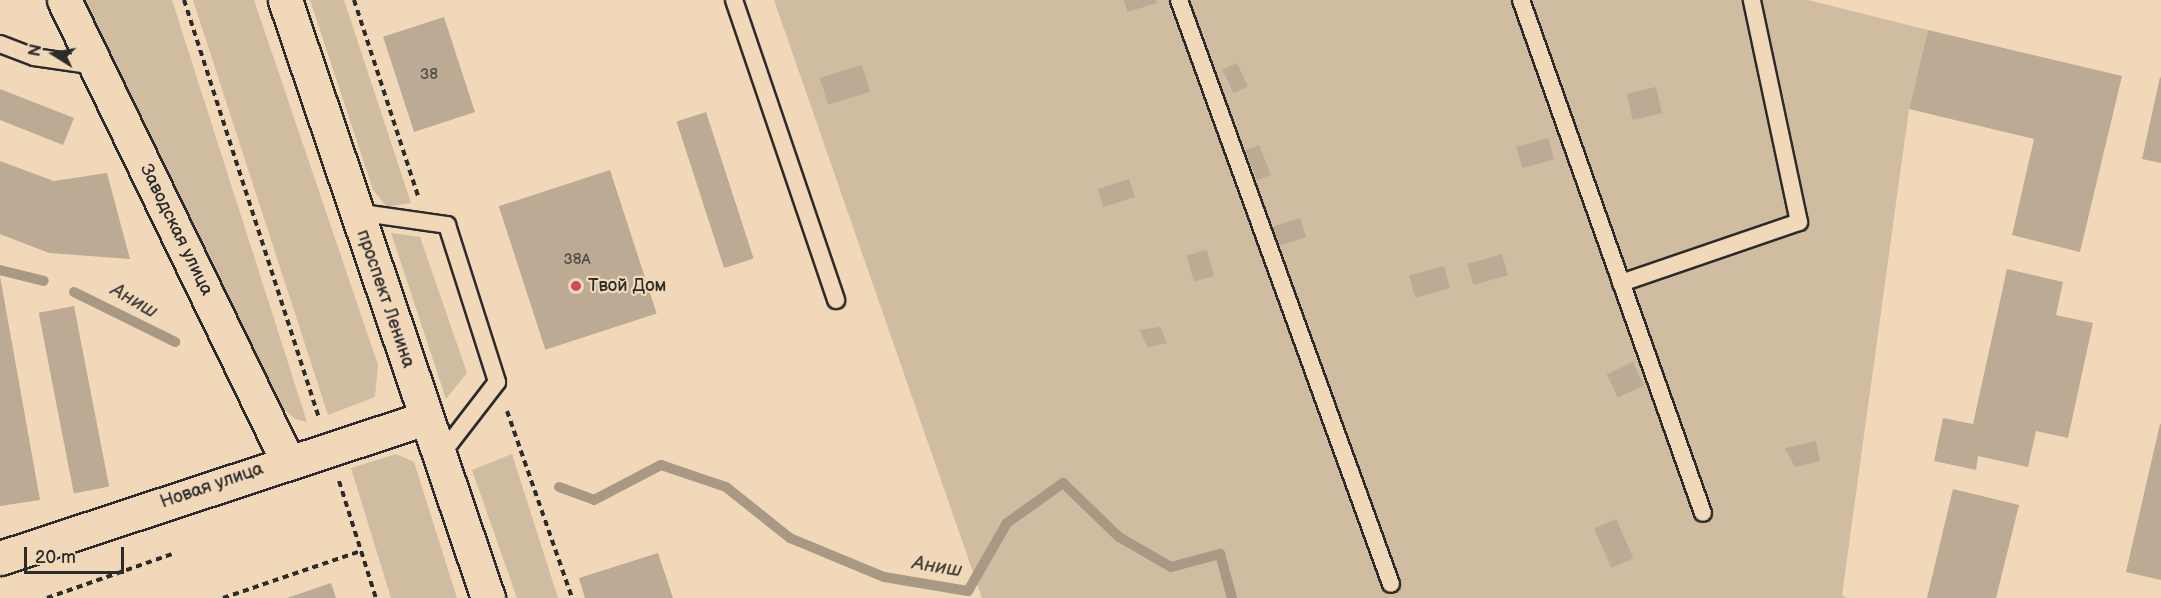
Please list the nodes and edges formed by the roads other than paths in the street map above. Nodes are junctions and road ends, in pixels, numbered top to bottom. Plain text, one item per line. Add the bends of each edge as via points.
1 (64, 0) edge
2 (285, 0) edge
3 (735, 0) edge
4 (1179, 0) edge
5 (1521, 0) edge
6 (1752, 0) edge
7 (0, 44) edge
8 (96, 66) junction
9 (356, 212) junction
10 (1622, 283) junction
11 (836, 300) dead end
12 (425, 418) junction
13 (440, 456) junction
14 (287, 460) junction
15 (1703, 513) dead end
16 (0, 558) edge
17 (1391, 584) dead end
18 (488, 598) edge

1 - 8 street, Заводская улица
2 - 9 street, проспект Ленина
3 - 11 lane
4 - 17 lane
5 - 10 lane
6 - 10 lane via 1799,222
7 - 8 lane via 34,57
8 - 14 street, Заводская улица
9 - 12 street, проспект Ленина
9 - 13 lane via 447,225 497,382
10 - 15 lane
12 - 13 street, проспект Ленина
12 - 14 street, Новая улица
13 - 18 street, проспект Ленина
14 - 16 street, Новая улица

